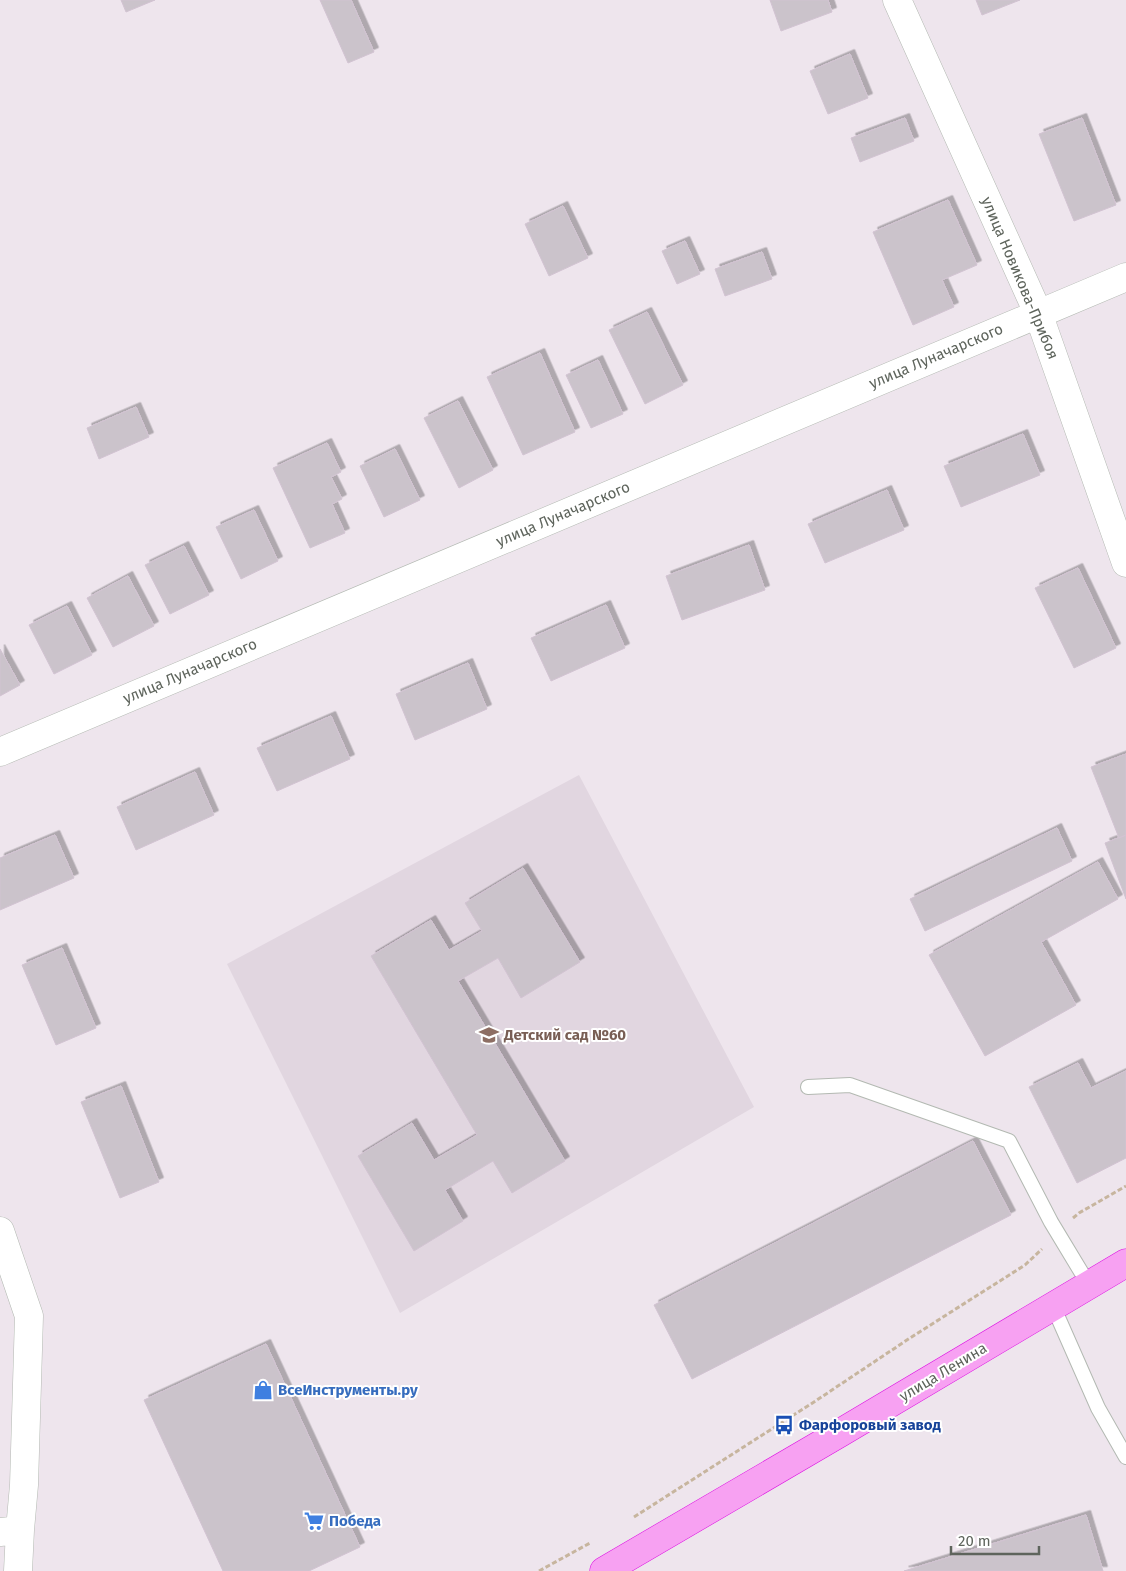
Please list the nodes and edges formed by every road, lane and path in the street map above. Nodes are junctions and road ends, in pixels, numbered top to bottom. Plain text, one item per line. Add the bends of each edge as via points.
1 (897, 0) edge
2 (1126, 277) edge
3 (1038, 313) junction
4 (1126, 563) edge
5 (0, 752) edge
6 (808, 1087) dead end
7 (1126, 1186) edge
8 (0, 1231) edge
9 (1058, 1233) junction
10 (1126, 1263) edge
11 (1089, 1285) junction
12 (1053, 1306) junction
13 (1126, 1457) edge
14 (633, 1518) dead end
15 (10, 1531) edge
16 (590, 1543) dead end
17 (18, 1571) edge
18 (539, 1571) edge
19 (604, 1571) edge

1 - 3 street, улица Новикова-Прибоя
2 - 3 street, улица Луначарского
3 - 4 street, улица Новикова-Прибоя
3 - 5 street, улица Луначарского
6 - 9 lane via 850,1085 1009,1141
7 - 9 path via 1079,1213
8 - 15 street via 29,1316 24,1485
9 - 11 lane
9 - 14 path via 1025,1266
10 - 11 highway, улица Ленина
11 - 12 highway, улица Ленина
12 - 13 lane via 1098,1408
12 - 19 highway, улица Ленина
15 - 17 street
16 - 18 path

